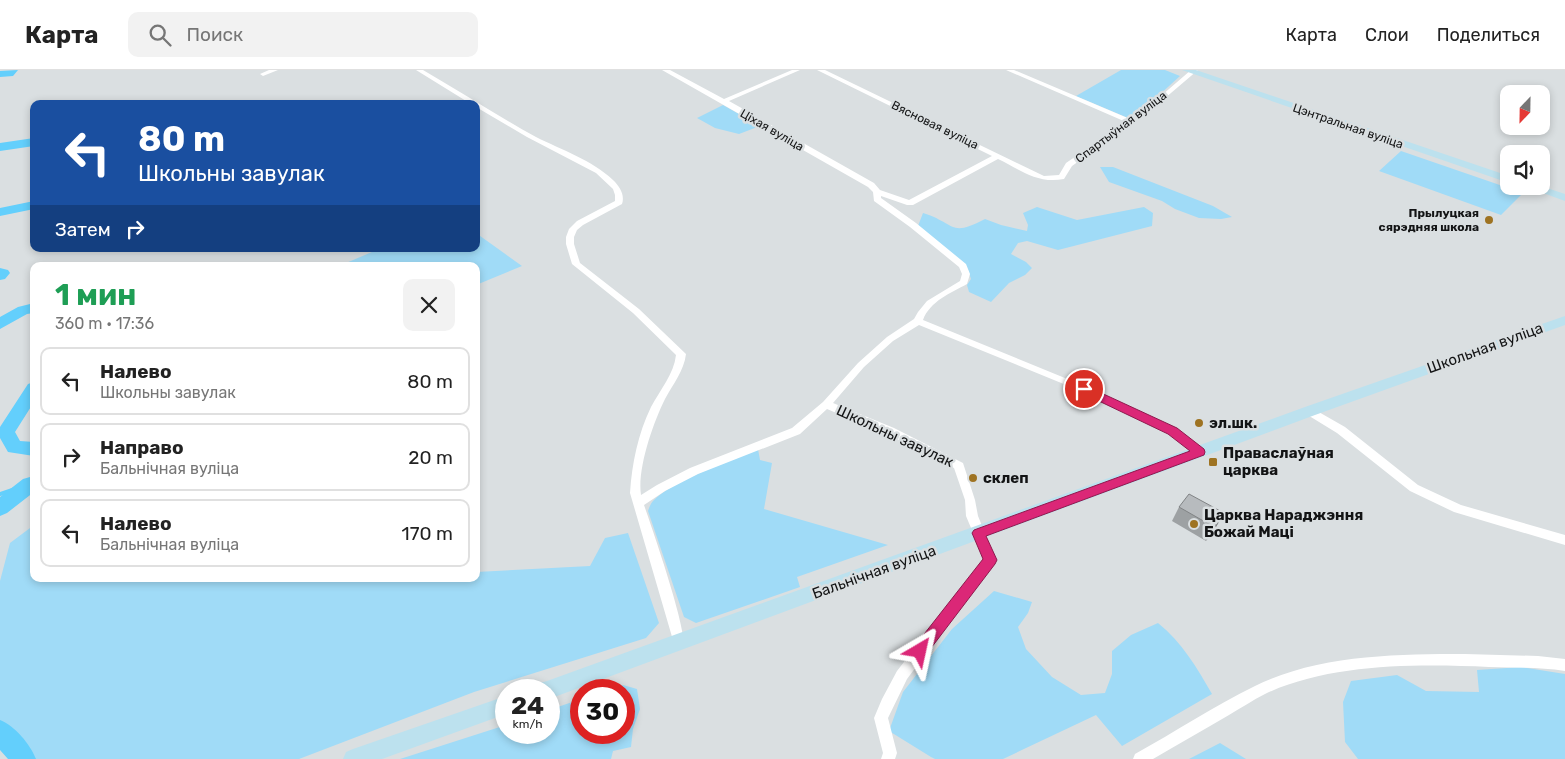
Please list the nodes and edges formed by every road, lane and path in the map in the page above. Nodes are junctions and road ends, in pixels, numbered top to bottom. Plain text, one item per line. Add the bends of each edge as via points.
1 (274, 70) edge
2 (420, 70) edge
3 (665, 70) edge
4 (796, 70) edge
5 (820, 70) edge
6 (1009, 70) edge
7 (1191, 71) edge
8 (263, 74) dead end
9 (470, 100) edge
10 (724, 101) junction
11 (480, 106) edge
12 (1129, 121) junction
13 (998, 156) junction
14 (1500, 177) edge
15 (1049, 179) joint
16 (877, 192) junction
17 (1550, 193) edge
18 (1565, 198) edge
19 (1565, 320) edge
20 (918, 321) junction
21 (826, 404) junction
22 (1328, 404) joint
23 (1310, 411) junction
24 (1200, 452) junction
25 (636, 498) junction
26 (979, 533) junction
27 (1565, 540) edge
28 (679, 643) junction
29 (1565, 665) edge
30 (560, 685) edge
31 (495, 708) edge
32 (353, 759) edge
33 (888, 759) edge
34 (1140, 759) edge

1 - 8 street
2 - 9 street
3 - 10 street, Ціхая вуліца
4 - 10 street
5 - 13 street, Вясновая вуліца
6 - 12 street
7 - 12 street, Спартыўная вуліца via 1149,109
7 - 14 street, Цэнтральная вуліца
10 - 16 street, Ціхая вуліца
11 - 25 street via 594,169 618,191 619,202 573,230 570,244 576,264 636,311 681,354 679,365 659,399 643,441 636,472
12 - 15 street, Спартыўная вуліца via 1069,165 1060,176
13 - 15 street, Вясновая вуліца
13 - 16 street via 910,203
16 - 20 street via 877,199 948,254 966,274 964,282 931,302 920,313
17 - 18 street
19 - 22 street, Школьная вуліца
20 - 21 street via 890,339
20 - 24 street via 1101,396 1172,431
21 - 25 street via 796,432 694,471
21 - 26 street, Школьны завулак via 959,466
22 - 23 street, Бальнічная вуліца
23 - 24 street, Бальнічная вуліца
23 - 27 street via 1341,430 1414,488 1458,509
24 - 26 street, Бальнічная вуліца
25 - 28 street
26 - 28 street, Бальнічная вуліца
26 - 33 street, Школьны завулак via 990,560 902,675 886,703 881,718 890,753
28 - 30 street, Бальнічная вуліца
29 - 34 street via 1395,660 1308,673 1281,680
31 - 32 street

